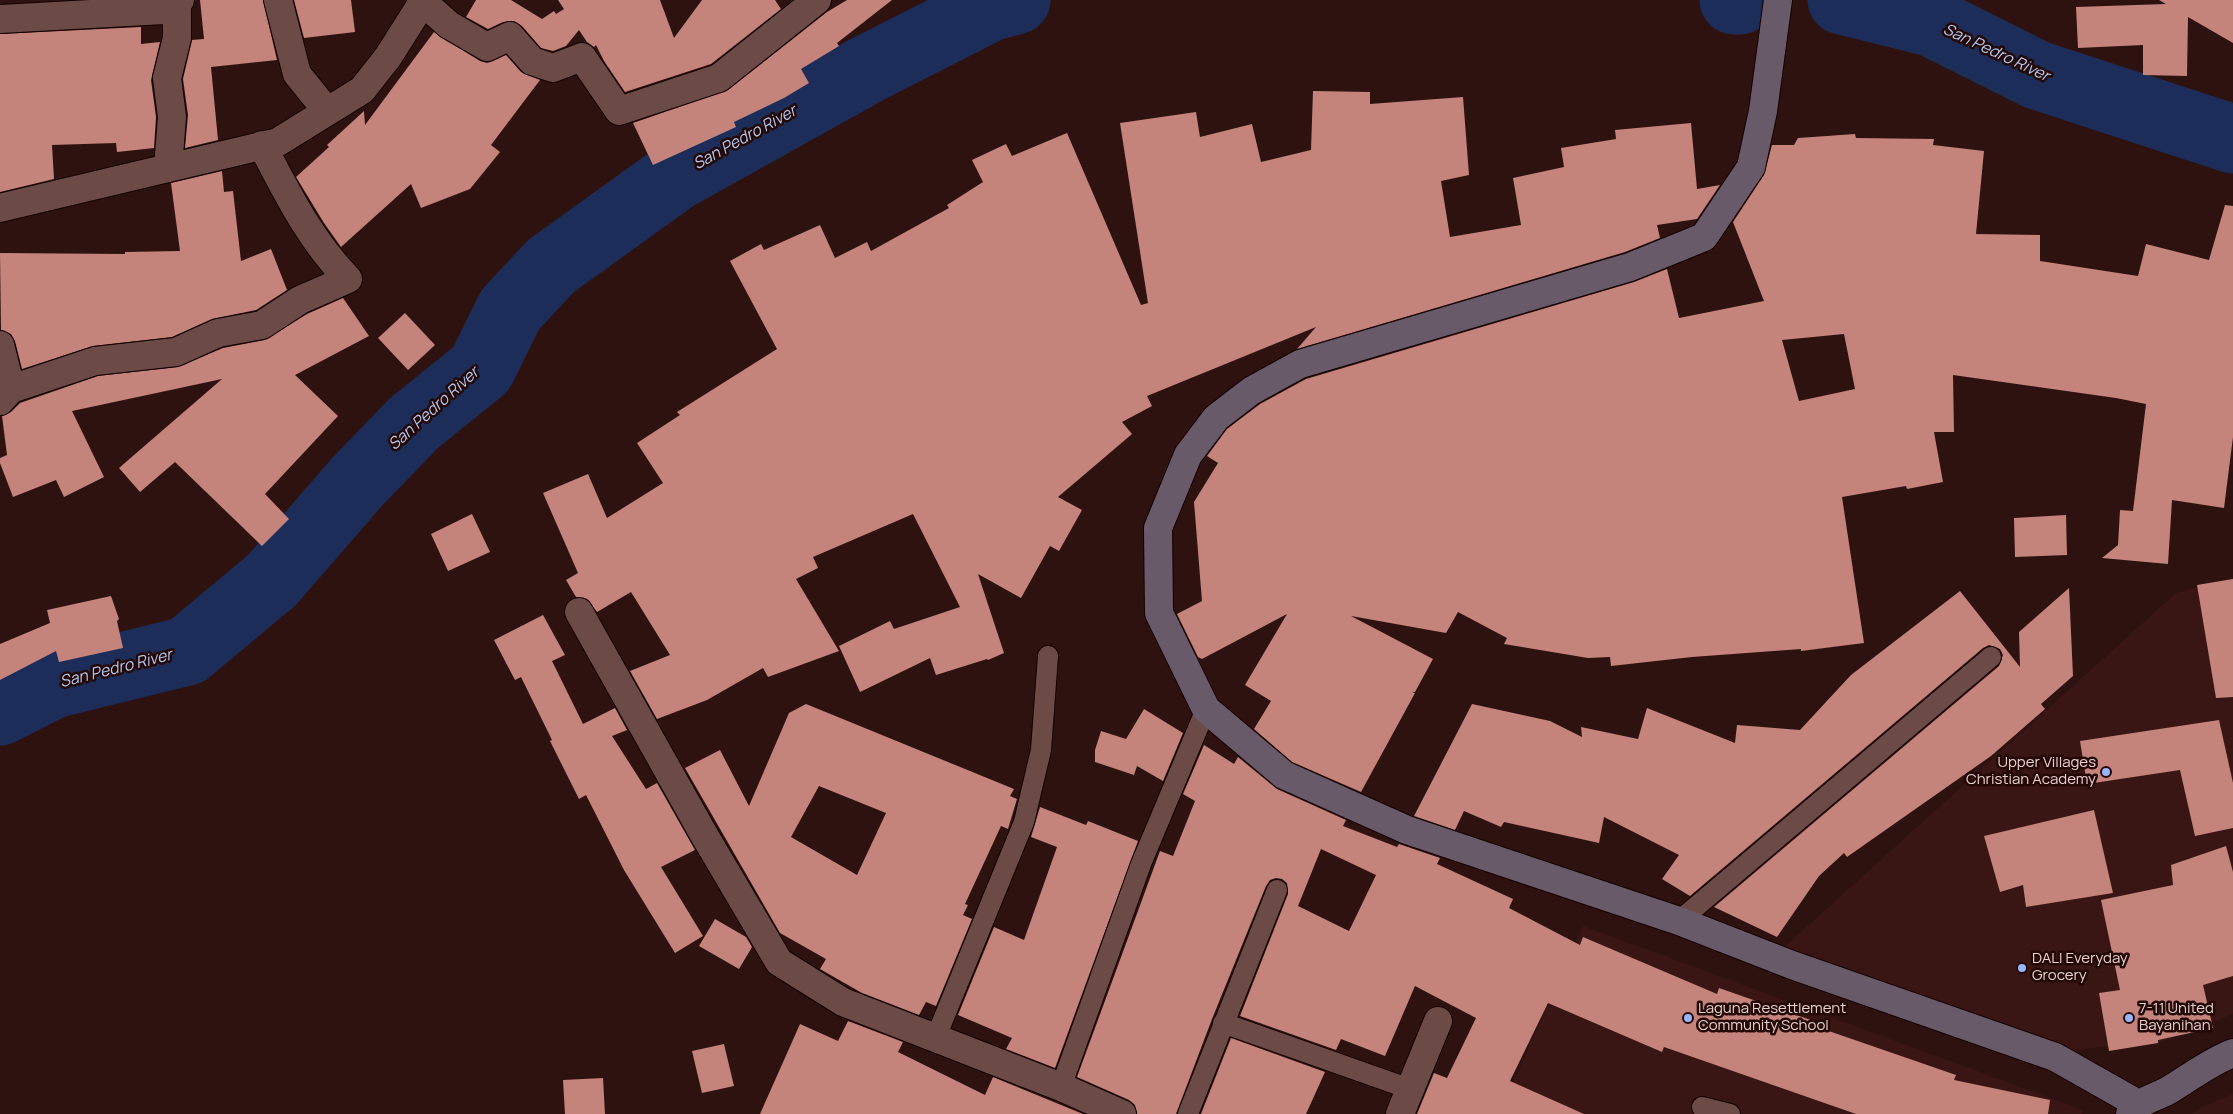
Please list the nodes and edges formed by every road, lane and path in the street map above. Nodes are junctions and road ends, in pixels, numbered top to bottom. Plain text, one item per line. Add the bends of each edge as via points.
1 (278, 0) edge
2 (817, 0) edge
3 (1778, 0) edge
4 (423, 1) edge
5 (178, 2) edge
6 (0, 19) edge
7 (327, 112) junction
8 (262, 145) junction
9 (168, 168) junction
10 (0, 208) edge
11 (0, 345) edge
12 (6, 395) edge
13 (579, 612) dead end
14 (1048, 656) dead end
15 (1990, 657) dead end
16 (1206, 710) junction
17 (1277, 890) dead end
18 (1679, 921) junction
19 (1438, 1021) dead end
20 (1223, 1023) junction
21 (936, 1037) junction
22 (2233, 1053) edge
23 (1061, 1087) junction
24 (1410, 1089) junction
25 (1702, 1108) dead end
26 (2134, 1109) edge
27 (1122, 1114) edge
28 (1188, 1114) edge
29 (1400, 1114) edge
30 (1730, 1114) edge

1 - 7 street via 297,74
2 - 4 street via 719,78 619,111 582,57 553,68 532,61 510,36 487,47 449,25
3 - 16 main road via 1763,111 1751,167 1704,237 1630,267 1300,364 1251,391 1216,418 1188,455 1158,528 1160,613
4 - 7 street via 388,57 362,90
5 - 6 street via 164,10
5 - 9 street via 177,38 168,78 172,117
7 - 8 street via 278,142
8 - 9 street
8 - 12 street via 297,213 326,256 348,279 300,300 262,325 218,333 176,352 95,361
9 - 10 street
11 - 12 street
13 - 21 street via 778,962 843,1002
14 - 21 lane via 1041,750 1024,822
15 - 18 lane
16 - 18 main road via 1284,775 1407,830
16 - 23 lane via 1141,864
17 - 20 lane
18 - 26 main road via 1792,965 2055,1057
19 - 24 street
20 - 24 lane
20 - 28 lane
21 - 23 street
22 - 26 main road via 2214,1060
23 - 27 street
24 - 29 street
25 - 30 lane

